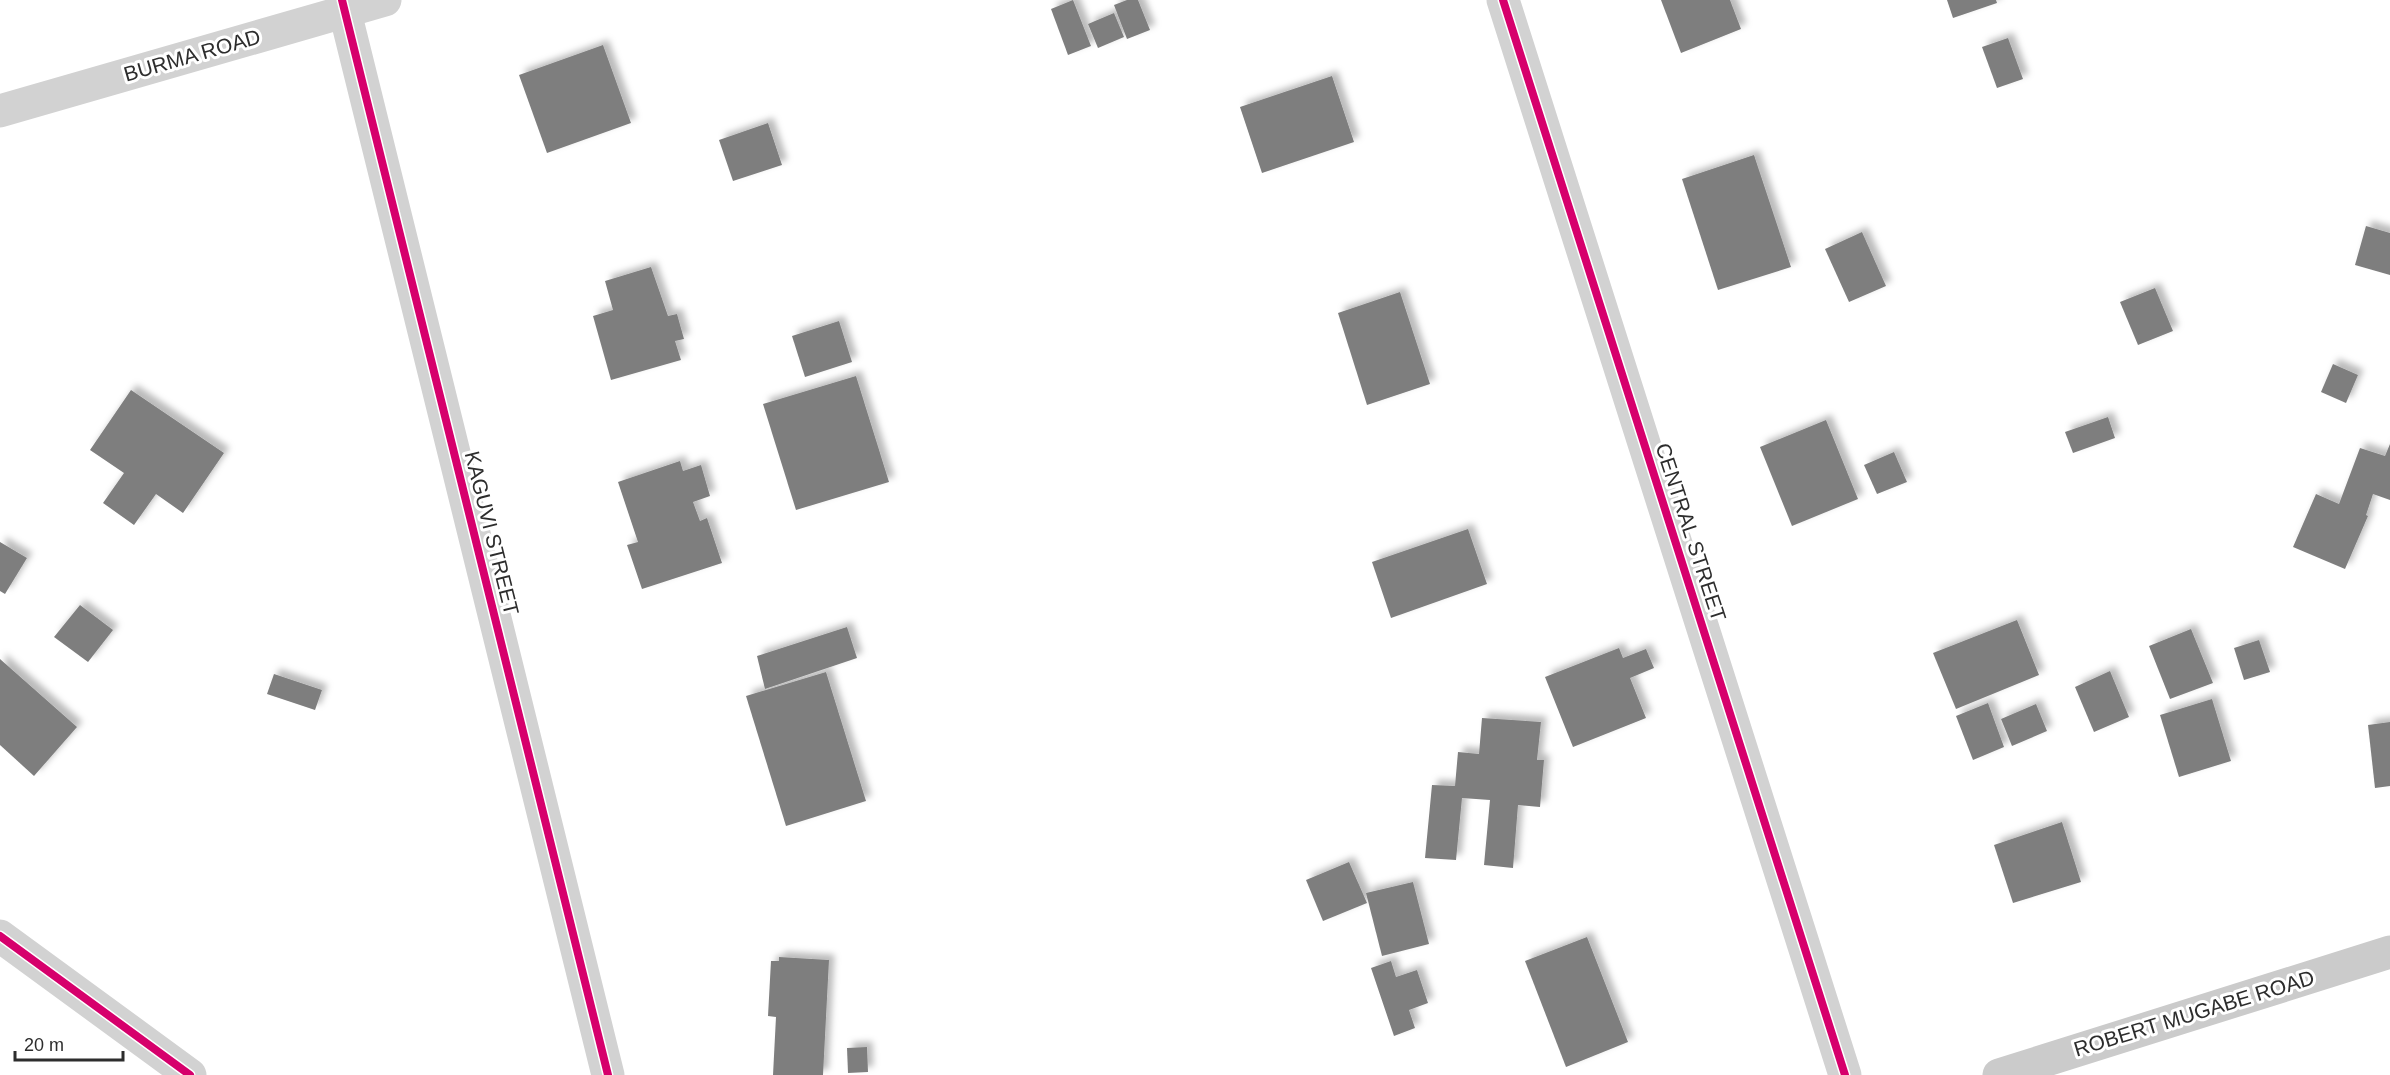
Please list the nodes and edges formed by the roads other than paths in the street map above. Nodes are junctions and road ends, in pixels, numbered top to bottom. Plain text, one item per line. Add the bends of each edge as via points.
1 (385, 0) edge
2 (1503, 0) edge
3 (343, 6) edge
4 (0, 111) edge
5 (0, 936) edge
6 (2390, 952) edge
7 (190, 1075) edge
8 (608, 1075) edge
9 (1845, 1075) edge
10 (1999, 1075) edge

1 - 3 street, BURMA ROAD
2 - 9 street, CENTRAL STREET
3 - 4 street, BURMA ROAD
3 - 8 street, KAGUVI STREET
5 - 7 street
6 - 10 main road, ROBERT MUGABE ROAD

